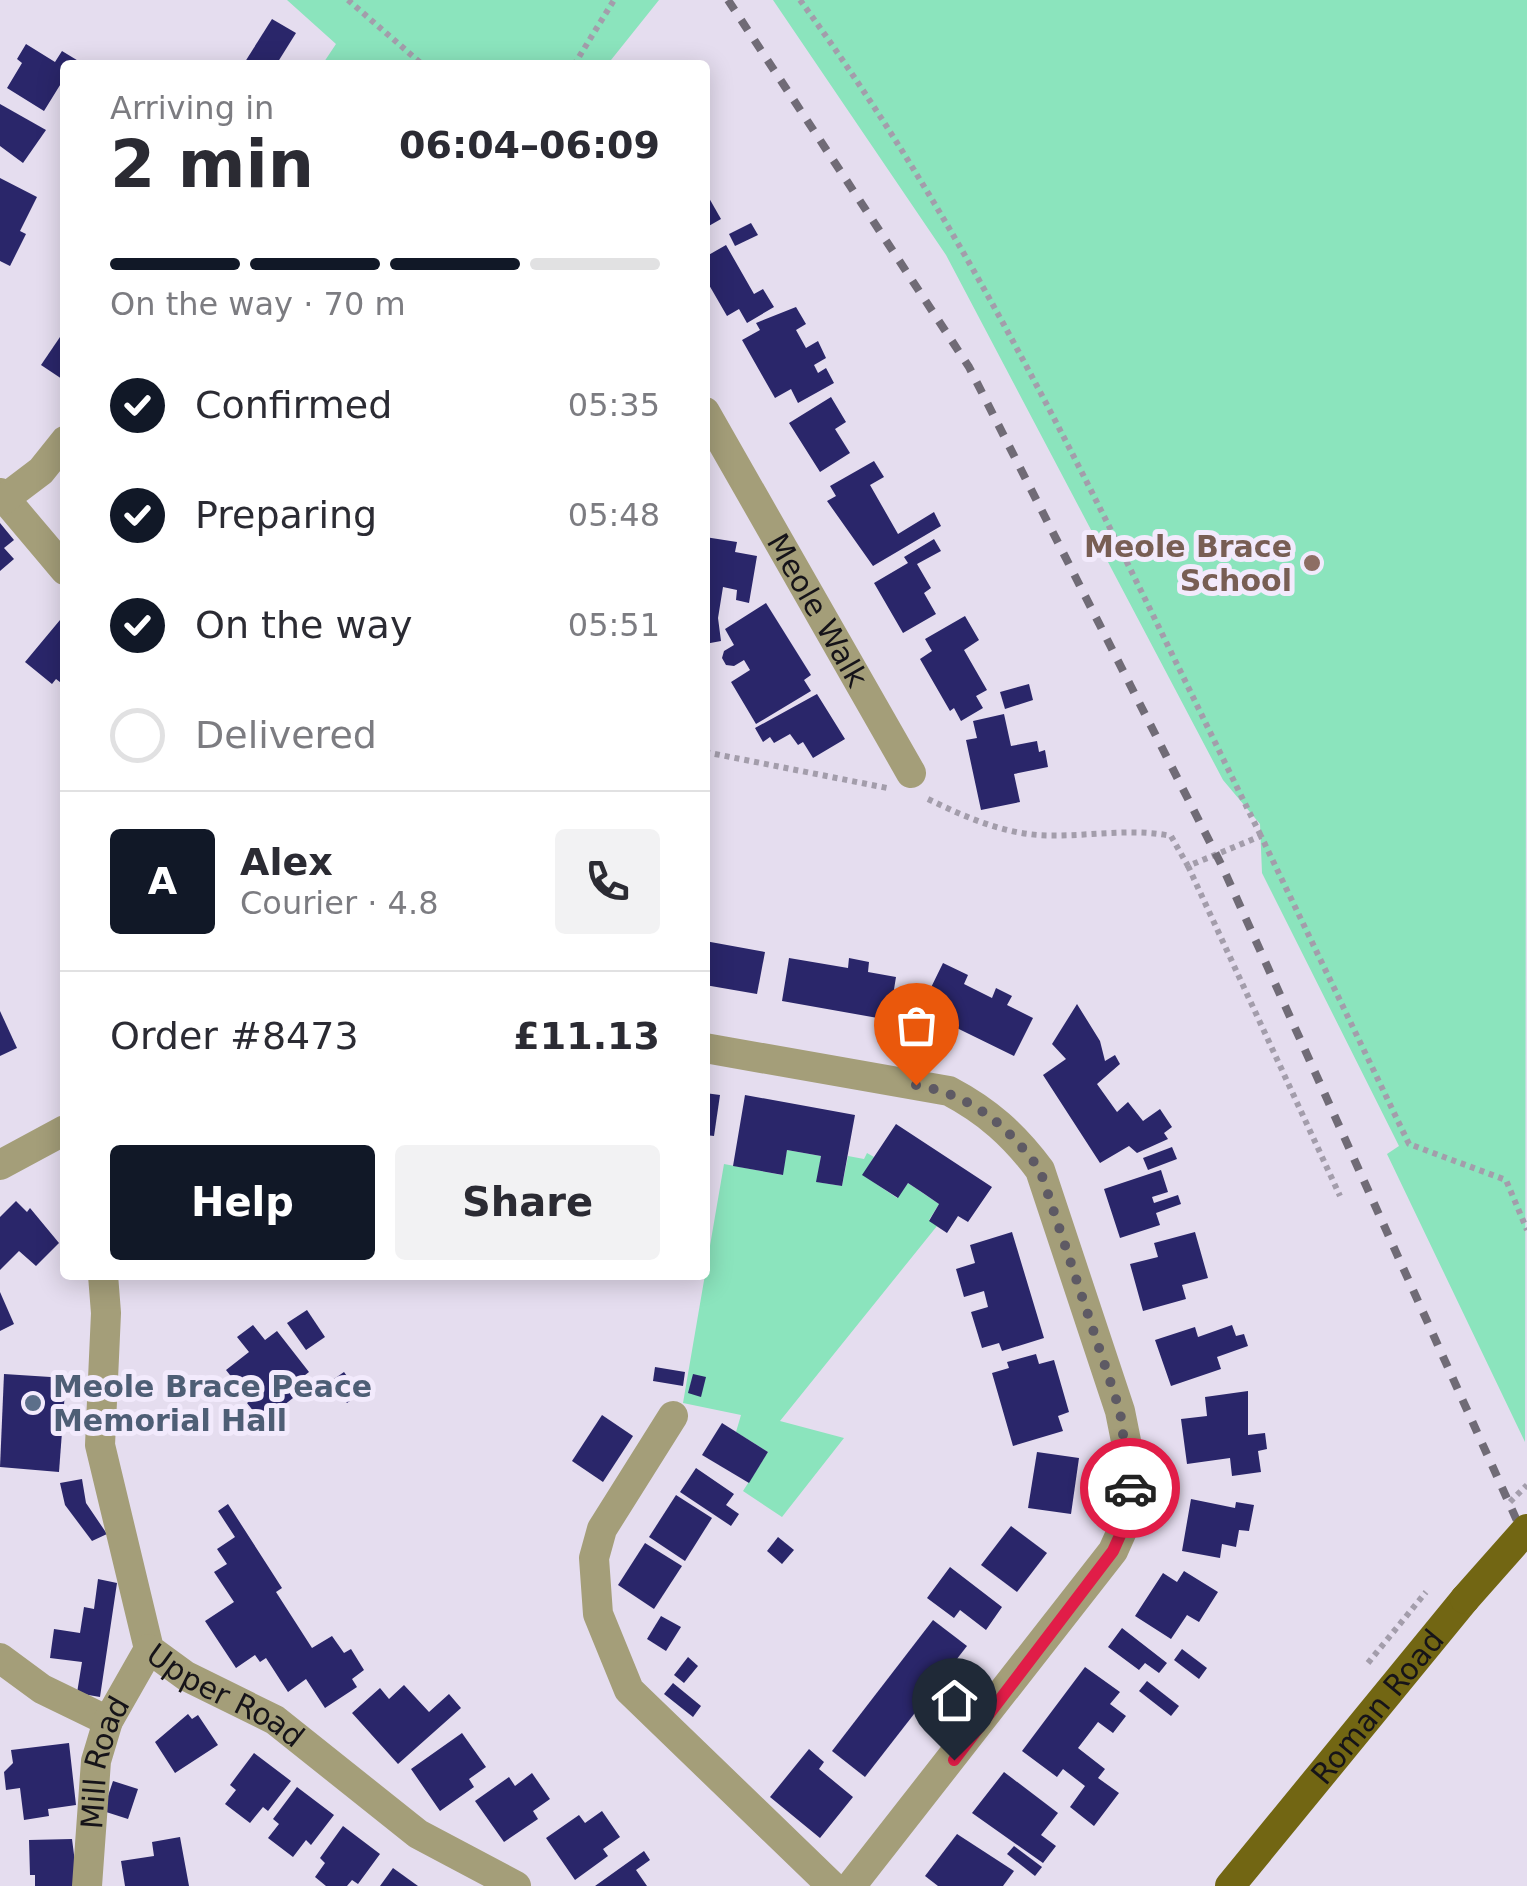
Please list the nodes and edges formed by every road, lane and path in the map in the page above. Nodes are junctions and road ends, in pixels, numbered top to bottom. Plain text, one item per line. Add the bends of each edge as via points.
1 (348, 0) edge
2 (614, 0) edge
3 (800, 0) edge
4 (416, 60) edge
5 (577, 60) edge
6 (60, 446) edge
7 (715, 451) edge
8 (2, 496) edge
9 (60, 564) edge
10 (911, 773) dead end
11 (1151, 832) dead end
12 (1261, 836) junction
13 (1188, 866) junction
14 (710, 1049) edge
15 (60, 1133) edge
16 (0, 1165) edge
17 (1340, 1196) dead end
18 (1527, 1230) edge
19 (103, 1280) edge
20 (673, 1416) dead end
21 (1527, 1529) edge
22 (149, 1649) junction
23 (0, 1658) edge
24 (108, 1720) junction
25 (87, 1886) edge
26 (516, 1886) edge
27 (832, 1886) edge
28 (851, 1886) edge
29 (1230, 1886) edge

1 - 4 path
2 - 5 path
3 - 12 path via 979,275
6 - 8 street via 41,471
7 - 10 street, Meole Walk
8 - 9 street
11 - 13 path via 1171,836
12 - 13 path
12 - 18 path via 1409,1144 1506,1180
13 - 17 path
14 - 28 street via 949,1090 1018,1141 1040,1170 1120,1411 1130,1466 1130,1513 1113,1551
15 - 16 street
19 - 22 street, Upper Road via 100,1445
20 - 27 street via 602,1529 594,1558 598,1614 628,1690
21 - 29 main road, Roman Road, bridge
22 - 24 street, Mill Road
22 - 26 street, Upper Road via 186,1676 275,1720 418,1834
23 - 24 street via 42,1689
24 - 25 street, Mill Road via 96,1761

